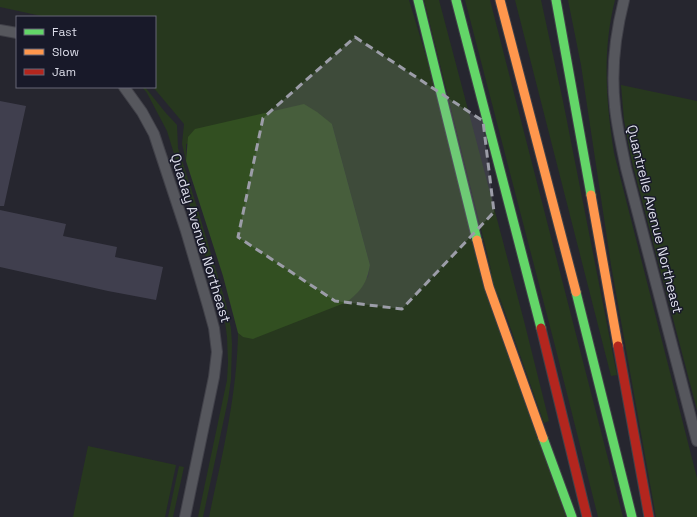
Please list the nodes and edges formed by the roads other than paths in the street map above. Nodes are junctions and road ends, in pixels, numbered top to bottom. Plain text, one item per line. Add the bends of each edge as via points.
1 (418, 0) edge
2 (456, 0) edge
3 (500, 0) edge
4 (556, 0) edge
5 (624, 0) edge
6 (0, 30) edge
7 (16, 33) edge
8 (126, 90) edge
9 (697, 441) edge
10 (185, 517) edge
11 (572, 517) edge
12 (587, 517) edge
13 (632, 517) edge
14 (648, 517) edge

1 - 11 highway via 489,287
2 - 12 highway via 537,310
3 - 13 highway
4 - 14 highway
5 - 9 street, Quantrelle Avenue Northeast via 616,40 613,75 619,134
6 - 7 street
8 - 10 street, Quaday Avenue Northeast via 154,134 215,336 217,352 214,377

